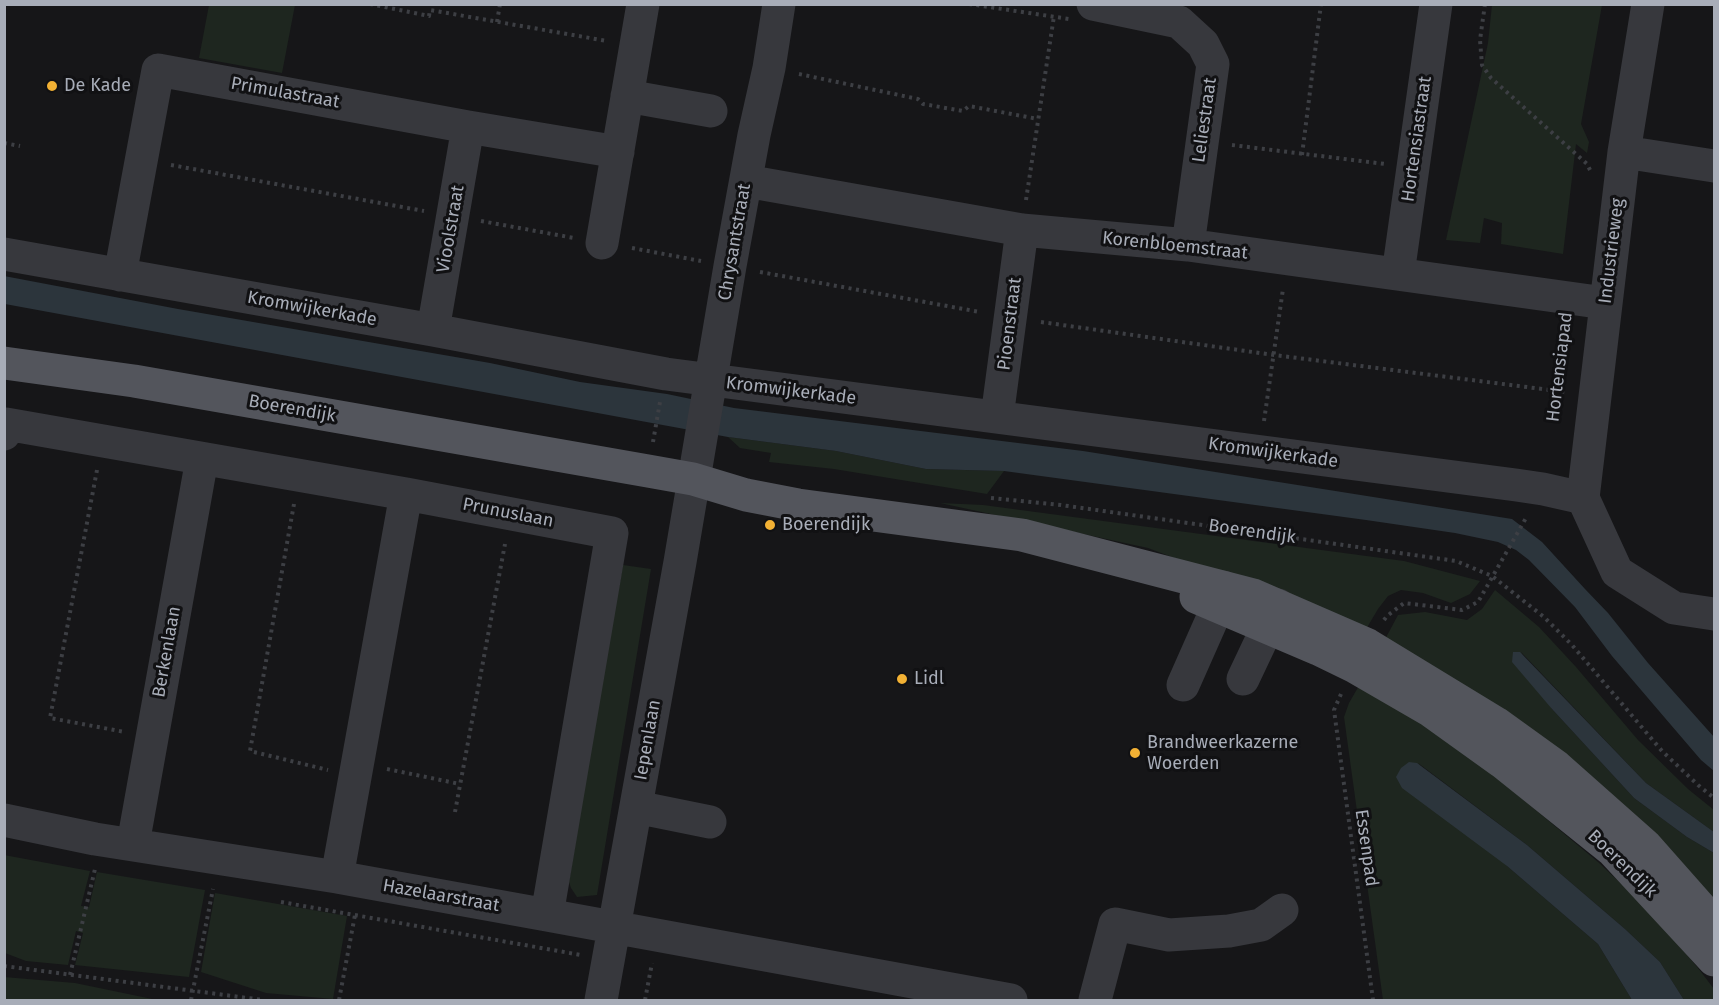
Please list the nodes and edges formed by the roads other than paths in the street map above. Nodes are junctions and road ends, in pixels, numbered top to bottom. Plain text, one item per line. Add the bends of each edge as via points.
1 (643, 4) edge
2 (779, 4) edge
3 (1093, 4) edge
4 (1436, 4) edge
5 (1648, 4) edge
6 (627, 96) junction
7 (711, 111) dead end
8 (468, 127) junction
9 (618, 152) junction
10 (1624, 152) junction
11 (1714, 166) edge
12 (746, 181) junction
13 (1022, 230) junction
14 (602, 243) dead end
15 (1188, 245) junction
16 (4, 254) edge
17 (1398, 274) junction
18 (120, 275) junction
19 (1605, 303) junction
20 (433, 330) junction
21 (4, 363) edge
22 (710, 388) junction
23 (997, 417) junction
24 (4, 434) edge
25 (202, 459) junction
26 (693, 479) junction
27 (406, 494) junction
28 (1583, 498) junction
29 (1220, 597) junction
30 (1714, 614) edge
31 (1272, 616) junction
32 (1242, 680) dead end
33 (1183, 685) dead end
34 (636, 807) junction
35 (4, 820) edge
36 (710, 822) dead end
37 (133, 844) junction
38 (337, 878) junction
39 (1282, 910) dead end
40 (547, 915) junction
41 (1714, 923) edge
42 (614, 928) junction
43 (1714, 960) edge
44 (874, 988) edge
45 (601, 1000) edge
46 (1011, 1000) edge
47 (1095, 1000) edge

1 - 6 street
2 - 12 street, Chrysantstraat
3 - 15 street, Leliestraat via 1179,22 1203,44 1213,64
4 - 17 street, Hortensiastraat
5 - 10 street, Industrieweg
6 - 7 street
6 - 9 street
8 - 9 street, Primulastraat
8 - 18 street, Primulastraat via 159,70
8 - 20 street, Vioolstraat
9 - 14 street
10 - 11 street
10 - 19 street, Industrieweg
12 - 13 street, Korenbloemstraat
12 - 22 street, Chrysantstraat
13 - 15 street, Korenbloemstraat
13 - 23 street, Pioenstraat
15 - 17 street, Korenbloemstraat
16 - 18 street, Kromwijkerkade
17 - 19 street, Korenbloemstraat
18 - 20 street, Kromwijkerkade
19 - 28 street, Industrieweg
20 - 22 street, Kromwijkerkade via 666,374
21 - 26 main road, Boerendijk via 146,383
22 - 23 street, Kromwijkerkade
22 - 26 street, Chrysantstraat
23 - 28 street, Kromwijkerkade via 1259,452 1535,503
24 - 25 street via 6,424
25 - 27 street
25 - 37 street, Berkenlaan
26 - 29 main road, Boerendijk via 798,505 1022,535 1109,558
26 - 34 street, Iepenlaan
27 - 38 street
27 - 40 street, Prunuslaan via 612,533
28 - 30 street via 1617,572 1674,608
29 - 31 main road, Boerendijk
29 - 33 street
31 - 32 street
31 - 41 main road, Boerendijk via 1368,645 1496,723 1557,767 1645,845
31 - 43 main road, Boerendijk via 1318,649 1431,711 1502,762 1613,851
34 - 36 street
34 - 42 street, Iepenlaan
35 - 37 street, Hazelaarstraat
37 - 38 street, Hazelaarstraat
38 - 40 street, Hazelaarstraat
39 - 47 street via 1262,925 1229,931 1169,935 1115,924
40 - 42 street, Hazelaarstraat
42 - 44 street, Hazelaarstraat
42 - 45 street, Iepenlaan
44 - 46 street, Hazelaarstraat

